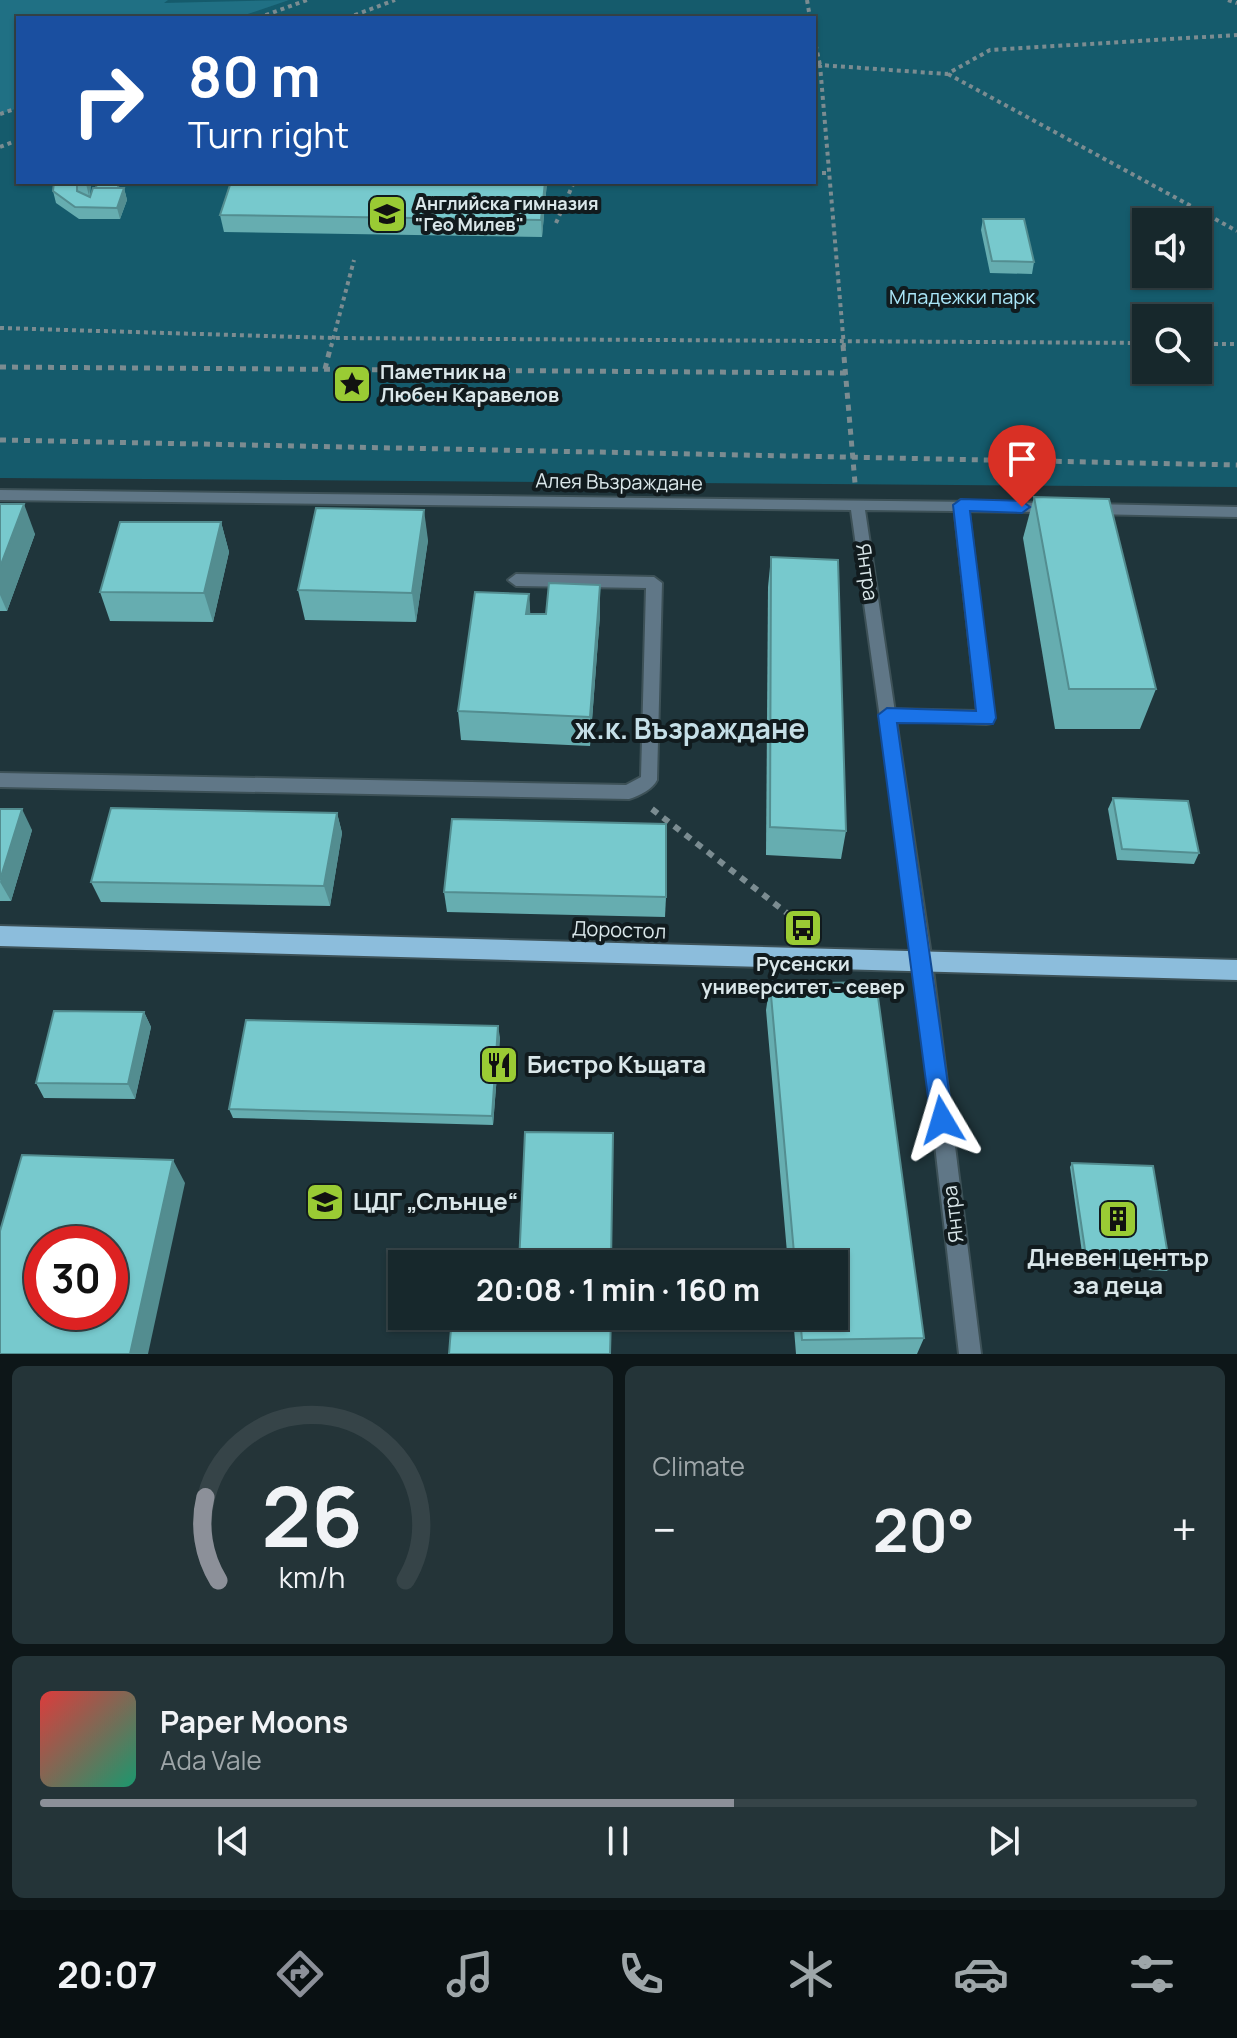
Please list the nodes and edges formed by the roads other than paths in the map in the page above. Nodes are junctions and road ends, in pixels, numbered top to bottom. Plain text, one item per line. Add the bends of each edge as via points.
1 (0, 495) edge
2 (857, 504) junction
3 (961, 505) junction
4 (1237, 512) edge
5 (516, 580) dead end
6 (887, 715) junction
7 (0, 780) edge
8 (0, 936) edge
9 (923, 962) junction
10 (1237, 970) edge
11 (970, 1354) edge

1 - 2 street, Алея Възраждане
2 - 3 street, Алея Възраждане
2 - 6 street, Янтра
3 - 4 street, Алея Възраждане
3 - 6 street via 986,718
5 - 7 street via 654,583 649,780 629,792
6 - 9 street, Янтра
8 - 9 main road, Доростол
9 - 10 main road, Доростол
9 - 11 street, Янтра

